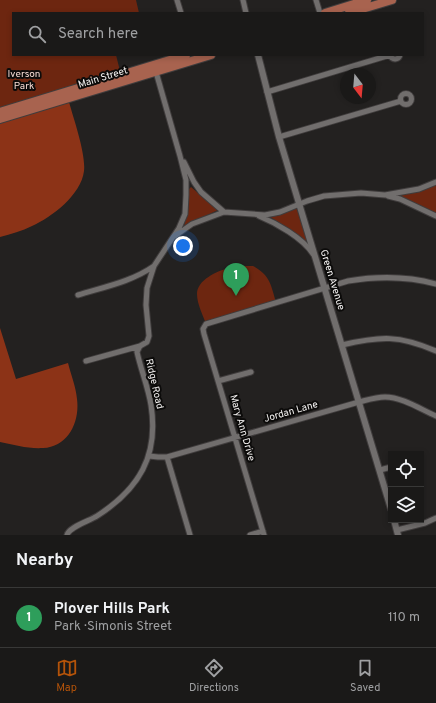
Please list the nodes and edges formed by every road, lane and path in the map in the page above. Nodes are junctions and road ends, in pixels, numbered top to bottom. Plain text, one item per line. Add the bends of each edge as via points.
1 (177, 0) edge
2 (243, 0) edge
3 (316, 0) edge
4 (367, 0) edge
5 (390, 0) edge
6 (181, 12) edge
7 (246, 12) edge
8 (320, 12) edge
9 (328, 12) edge
10 (352, 12) edge
11 (183, 56) edge
12 (208, 56) edge
13 (258, 56) edge
14 (387, 56) edge
15 (391, 56) edge
16 (399, 56) edge
17 (156, 72) junction
18 (267, 92) junction
19 (401, 101) dead end
20 (0, 112) edge
21 (0, 119) edge
22 (279, 137) junction
23 (180, 156) junction
24 (436, 182) edge
25 (385, 195) junction
26 (299, 204) junction
27 (224, 212) junction
28 (257, 215) junction
29 (436, 216) edge
30 (172, 238) junction
31 (315, 258) junction
32 (154, 266) junction
33 (436, 284) edge
34 (324, 288) junction
35 (78, 295) dead end
36 (342, 345) junction
37 (140, 346) junction
38 (436, 351) edge
39 (86, 361) dead end
40 (251, 372) dead end
41 (218, 381) junction
42 (359, 402) junction
43 (436, 416) edge
44 (235, 438) junction
45 (149, 456) junction
46 (167, 457) junction
47 (388, 468) edge
48 (380, 470) junction
49 (388, 498) edge
50 (436, 518) edge
51 (395, 523) edge
52 (263, 533) edge
53 (398, 533) edge
54 (67, 535) edge
55 (190, 535) edge
56 (250, 535) edge

1 - 6 street
2 - 7 street
3 - 8 street
4 - 9 main road
5 - 10 main road
11 - 20 main road, Main Street
12 - 17 main road, Main Street
13 - 18 street, Green Avenue
14 - 18 street
15 - 16 street via 395,59
17 - 21 main road, Main Street
17 - 23 street, Ridge Road
18 - 22 street, Green Avenue
19 - 22 street
22 - 26 street, Green Avenue
23 - 27 street via 201,192
23 - 30 street, Ridge Road via 186,180 185,207 179,228
24 - 25 street via 419,189
25 - 26 street via 334,194
25 - 29 street via 400,199
26 - 28 street via 272,214
26 - 31 street, Green Avenue
27 - 28 street
27 - 30 street via 192,224
28 - 31 street via 281,226 304,244
30 - 32 street, Ridge Road
31 - 34 street, Green Avenue
32 - 35 street via 132,279
32 - 37 street, Ridge Road via 147,288 149,336 147,342
33 - 34 street via 380,277 348,281
34 - 36 street, Green Avenue
34 - 41 street, Mary Ann Drive via 206,324 204,334
36 - 38 street via 368,339 389,338 408,340
36 - 42 street, Green Avenue
37 - 39 street
37 - 45 street, Ridge Road via 138,355 151,405 153,434
40 - 41 street
41 - 44 street, Mary Ann Drive
42 - 43 street, Jordan Lane via 381,397 394,398
42 - 44 street, Jordan Lane
42 - 48 street, Green Avenue
44 - 46 street, Jordan Lane
44 - 52 street, Mary Ann Drive
45 - 46 street, Jordan Lane
45 - 54 street, Ridge Road via 143,470 118,500 93,518 68,531
46 - 55 street
47 - 48 street
48 - 49 street, Green Avenue
50 - 53 street
51 - 53 street
52 - 56 street

